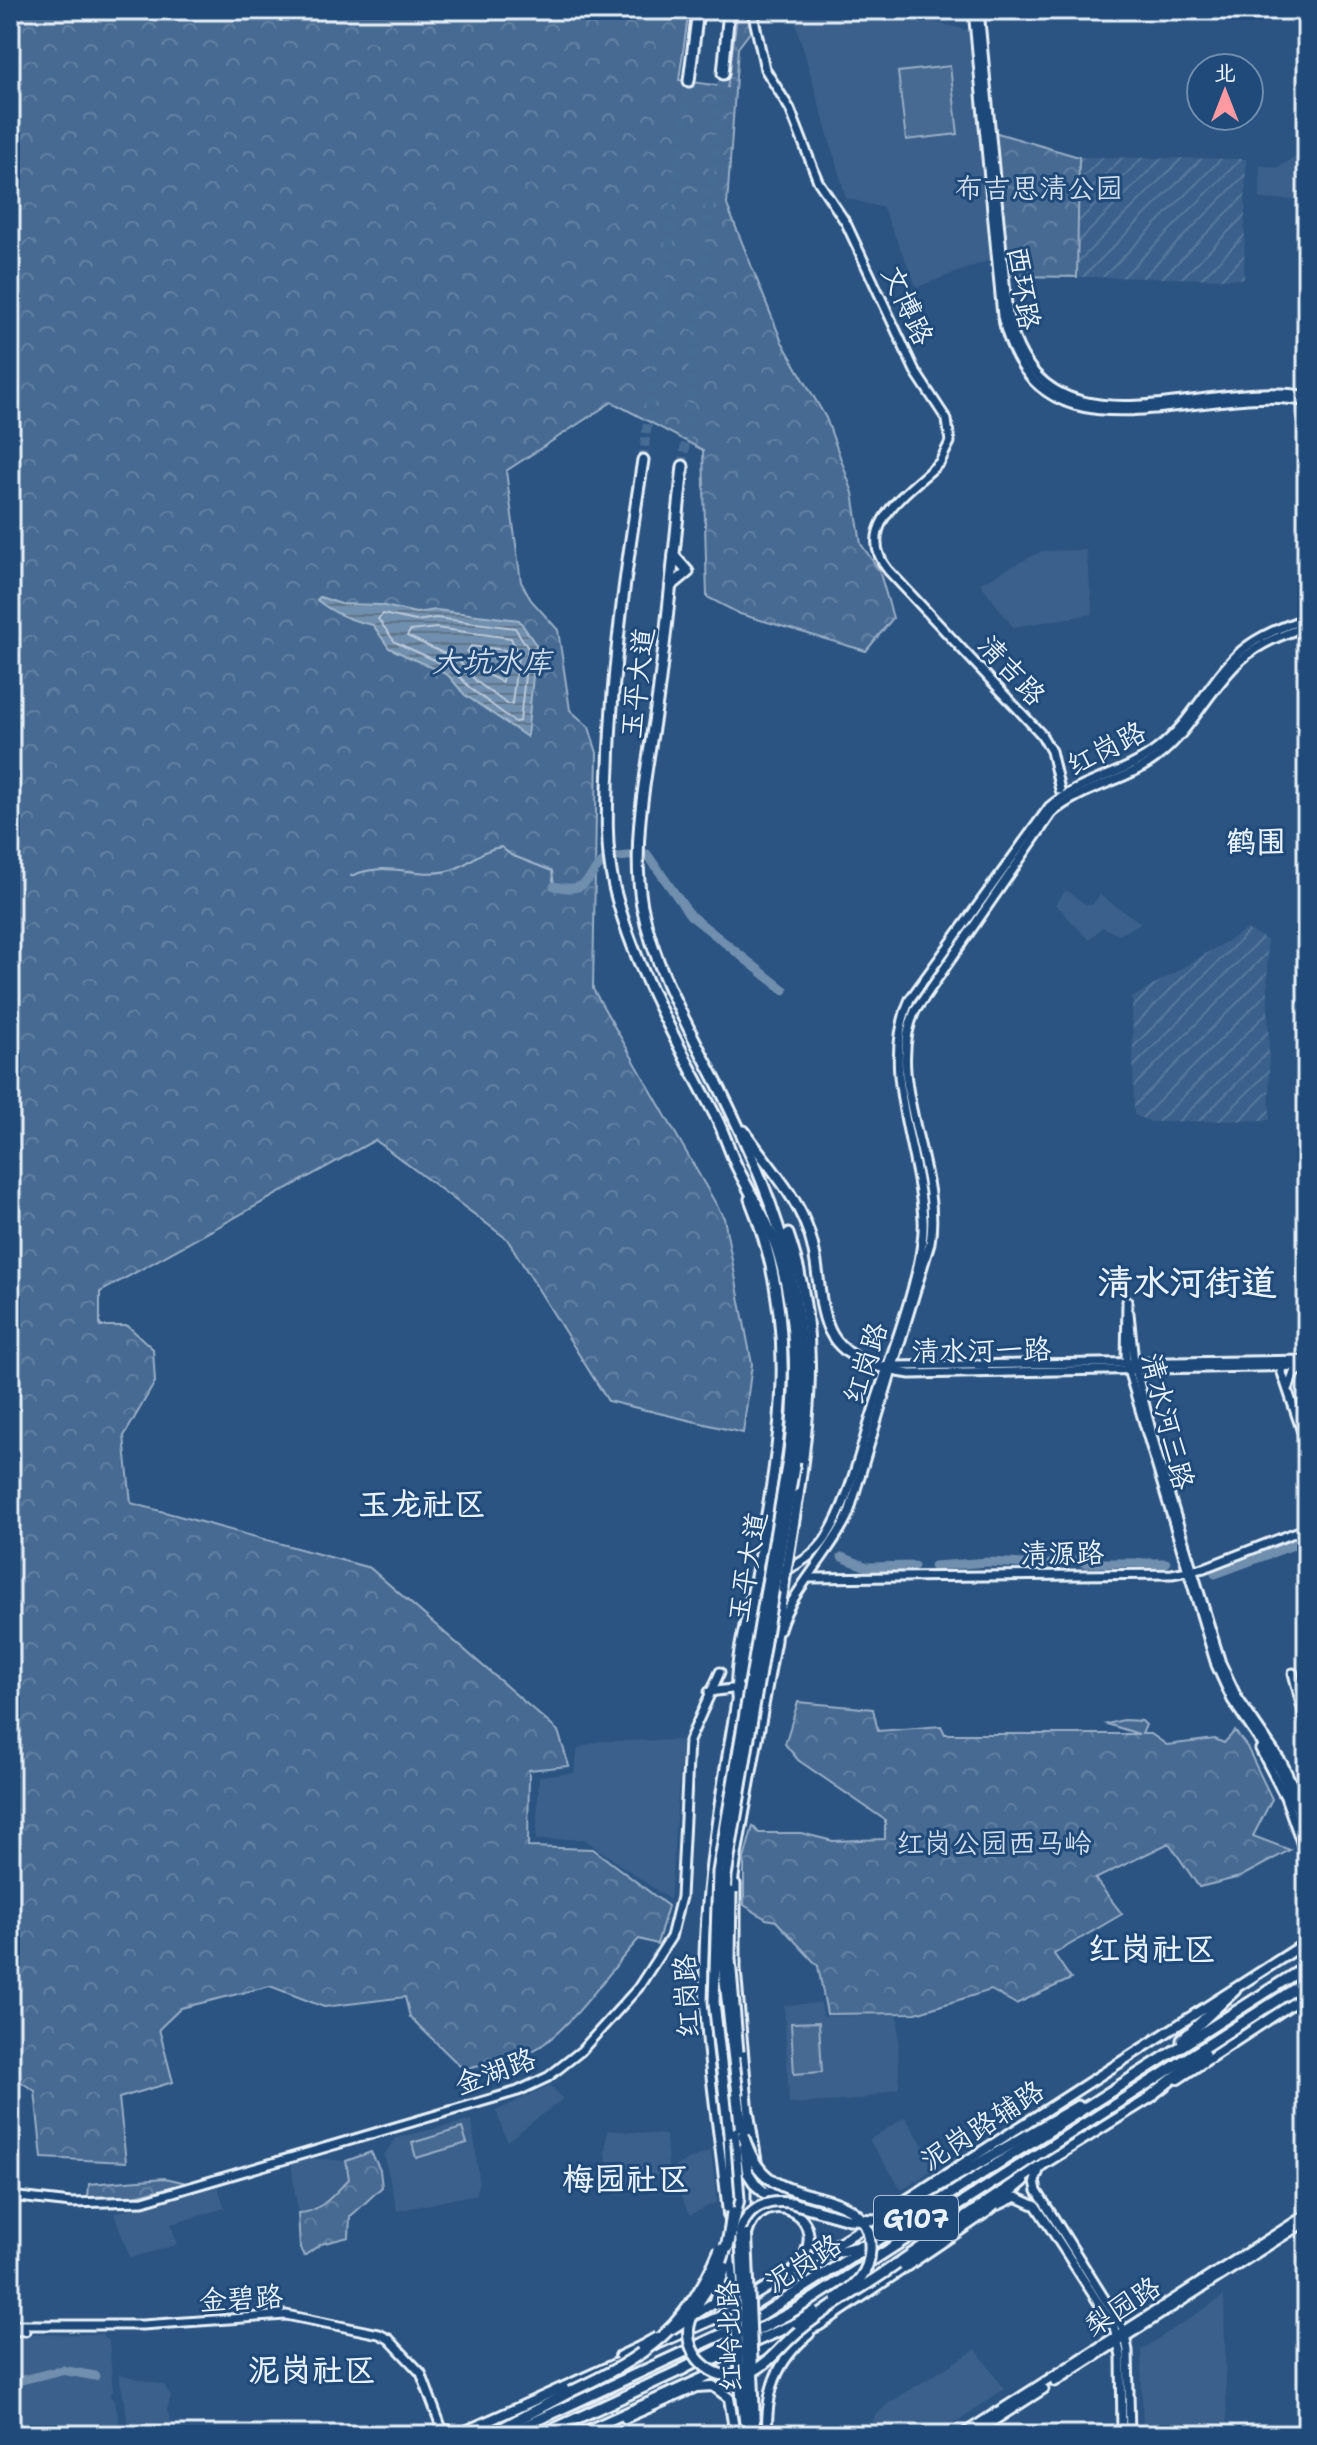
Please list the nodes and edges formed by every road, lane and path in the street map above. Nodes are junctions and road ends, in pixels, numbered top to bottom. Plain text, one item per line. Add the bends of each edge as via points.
1 (698, 10) edge
2 (729, 10) edge
3 (752, 10) edge
4 (976, 10) edge
5 (723, 74) tunnel mouth
6 (689, 81) tunnel mouth
7 (1307, 396) edge
8 (1307, 402) edge
9 (643, 460) tunnel mouth
10 (683, 466) tunnel mouth
11 (674, 556) junction
12 (671, 586) junction
13 (909, 593) joint
14 (1307, 618) edge
15 (1307, 626) edge
16 (1060, 790) dead end
17 (933, 965) junction
18 (941, 973) junction
19 (719, 1089) junction
20 (745, 1132) junction
21 (738, 1170) junction
22 (1307, 1364) edge
23 (1131, 1366) junction
24 (1280, 1367) junction
25 (892, 1368) junction
26 (1289, 1393) junction
27 (1307, 1447) edge
28 (792, 1461) junction
29 (1307, 1527) edge
30 (823, 1559) junction
31 (1189, 1570) junction
32 (810, 1578) junction
33 (774, 1644) junction
34 (1293, 1673) dead end
35 (736, 1690) junction
36 (709, 1692) junction
37 (1246, 1722) junction
38 (1307, 1728) edge
39 (1294, 1791) junction
40 (1307, 1815) edge
41 (1307, 1831) edge
42 (736, 1856) junction
43 (1307, 1859) edge
44 (1307, 1942) edge
45 (1307, 1966) edge
46 (1307, 1981) edge
47 (1235, 1990) junction
48 (1307, 1994) edge
49 (740, 2020) junction
50 (706, 2021) junction
51 (723, 2027) junction
52 (1223, 2036) junction
53 (1167, 2054) junction
54 (1106, 2093) junction
55 (738, 2095) junction
56 (1147, 2099) junction
57 (749, 2114) junction
58 (1020, 2126) junction
59 (739, 2133) junction
60 (1036, 2154) junction
61 (1043, 2164) junction
62 (944, 2183) junction
63 (10, 2196) edge
64 (791, 2205) junction
65 (983, 2209) junction
66 (732, 2212) junction
67 (1307, 2214) edge
68 (882, 2217) junction
69 (1307, 2221) edge
70 (729, 2235) joint
71 (747, 2235) junction
72 (876, 2243) junction
73 (822, 2255) junction
74 (726, 2266) junction
75 (790, 2276) junction
76 (820, 2325) junction
77 (10, 2328) edge
78 (1121, 2336) junction
79 (681, 2370) junction
80 (589, 2375) junction
81 (747, 2395) junction
82 (461, 2434) edge
83 (578, 2434) edge
84 (435, 2435) edge
85 (489, 2435) edge
86 (505, 2435) edge
87 (541, 2435) edge
88 (735, 2435) edge
89 (750, 2435) edge
90 (767, 2435) edge
91 (961, 2435) edge
92 (972, 2435) edge
93 (1122, 2435) edge
94 (1130, 2435) edge

1 - 6 highway
2 - 5 highway
3 - 13 street, 文博路 via 765,69 790,109 818,181 846,223 908,357 950,431 940,462 886,514 875,536 879,559
4 - 7 street, 西环路 via 1008,315 1017,345 1034,371 1073,399 1103,407 1255,392
4 - 8 street, 西环路 via 1002,316 1011,348 1030,375 1063,401 1103,413 1259,398
9 - 21 highway, 玉平大道 via 610,724 607,801 613,884 640,960
10 - 11 highway, 玉平大道
11 - 12 highway, 玉平大道
11 - 12 highway via 688,572
12 - 19 highway, 玉平大道 via 643,815 640,886 663,972
13 - 16 street, 清吉路 via 1041,734 1051,751
14 - 17 street, 红岗路 via 1241,651 1156,750 1049,807
15 - 18 street, 红岗路 via 1242,659 1154,760 1052,813
17 - 18 street via 940,966
17 - 25 street, 红岗路 via 910,999 898,1041 923,1229
18 - 25 street, 红岗路 via 915,1011 906,1042 906,1069 933,1214 922,1274
19 - 20 highway
19 - 28 highway, 玉平大道 via 766,1190 792,1267 803,1365
20 - 25 highway via 805,1221 832,1339 852,1356
20 - 33 highway, bridge via 772,1189 805,1294 812,1380
21 - 28 highway, 玉平大道 via 773,1236 792,1312
21 - 35 highway via 772,1264 785,1367 779,1438
22 - 23 street, 清水河一路
22 - 24 street, 清水河一路
22 - 26 street via 1290,1378
23 - 23 street, 清水河三路 via 1127,1301
23 - 24 street, 清水河一路
23 - 25 street, 清水河一路
23 - 31 street, 清水河三路
24 - 26 street
25 - 30 street, 红岗路 via 849,1513
25 - 35 street, 红岗路 via 827,1538 813,1554 774,1579 757,1601
26 - 27 street
28 - 55 highway, 玉平大道, bridge via 726,1876 723,1964
28 - 66 highway, 玉平大道, bridge via 733,1773 715,1910 714,2002 732,2164
29 - 31 street, 清源路
30 - 31 street, 清源路 via 825,1568 838,1576
30 - 32 street, 红岗路
31 - 32 street, 清源路
31 - 37 street, 清水河三路 via 1219,1673
31 - 39 street, 清水河三路 via 1226,1678
32 - 33 street, 红岗路 via 786,1612
33 - 42 street, 红岗路
34 - 38 street
35 - 36 street
35 - 36 street, 金湖路 via 720,1672
35 - 50 street, 红岗路 via 710,1870
36 - 63 street, 金湖路 via 689,1741 681,1897 671,1937 619,2011 556,2071 518,2091 143,2201 71,2203
37 - 39 street, 清水河三路
37 - 43 street via 1278,1781
39 - 40 street, 清水河三路
39 - 41 street, 清水河三路
42 - 49 street, 红岗路
42 - 55 highway, bridge via 730,1959
44 - 47 main road, 泥岗路辅路
45 - 53 highway, 泥岗路 / G107
46 - 52 highway, 泥岗路 / G107
47 - 53 highway
47 - 58 main road, 泥岗路辅路
48 - 56 main road
49 - 51 street
49 - 57 street, 红岗路
50 - 51 street
50 - 70 street, 红岗路
51 - 59 street
52 - 56 highway
52 - 60 highway, 泥岗路 / G107
53 - 54 highway, 泥岗路 / G107
54 - 62 highway
54 - 72 highway, 泥岗路 / G107
55 - 59 highway, 玉平大道
56 - 61 main road
57 - 64 main road via 760,2172
57 - 71 street, 红岗路
58 - 62 main road
58 - 68 main road, 泥岗路辅路
59 - 64 highway, 玉平大道, bridge via 751,2180 767,2195
59 - 74 street, bridge via 739,2212
59 - 79 highway, bridge via 769,2179 859,2215 868,2231 870,2254 863,2276 850,2289 797,2323
60 - 65 highway
60 - 79 highway, 泥岗路 / G107 via 792,2312
61 - 65 highway
61 - 78 street via 1036,2176 1037,2191
62 - 68 highway
64 - 68 main road, bridge
64 - 68 highway, bridge via 849,2219
64 - 71 main road via 759,2214
64 - 75 main road via 808,2228 809,2246
64 - 81 main road, bridge via 761,2205 740,2232
65 - 74 highway, bridge via 800,2329 759,2367 736,2376 711,2371 690,2344 692,2316
65 - 76 main road
65 - 78 street via 1016,2197 1036,2206
66 - 74 highway, bridge
66 - 85 highway, bridge via 710,2270 667,2334 634,2361
67 - 78 street, 梨园路
68 - 73 main road, 泥岗路辅路
69 - 78 street, 梨园路
70 - 74 main road
71 - 81 main road, 红岭北路, bridge
72 - 73 highway
72 - 86 highway, 泥岗路 / G107 via 753,2320
73 - 75 main road, 泥岗路辅路
74 - 80 main road, bridge via 719,2292 705,2310
74 - 81 main road, 红岭北路, bridge
75 - 80 main road, 泥岗路辅路 via 723,2315
76 - 83 main road
76 - 90 main road via 777,2370 768,2397
77 - 82 street, 金碧路 via 291,2315 379,2334 421,2373 442,2429
77 - 84 street, 金碧路 via 167,2328 291,2318 377,2337 418,2375
78 - 91 street, 梨园路
78 - 92 street, 梨园路
78 - 93 street
78 - 94 street
79 - 87 highway, 泥岗路 / G107
80 - 82 main road, 泥岗路辅路
81 - 89 main road
83 - 88 main road via 696,2387 720,2389 731,2403

